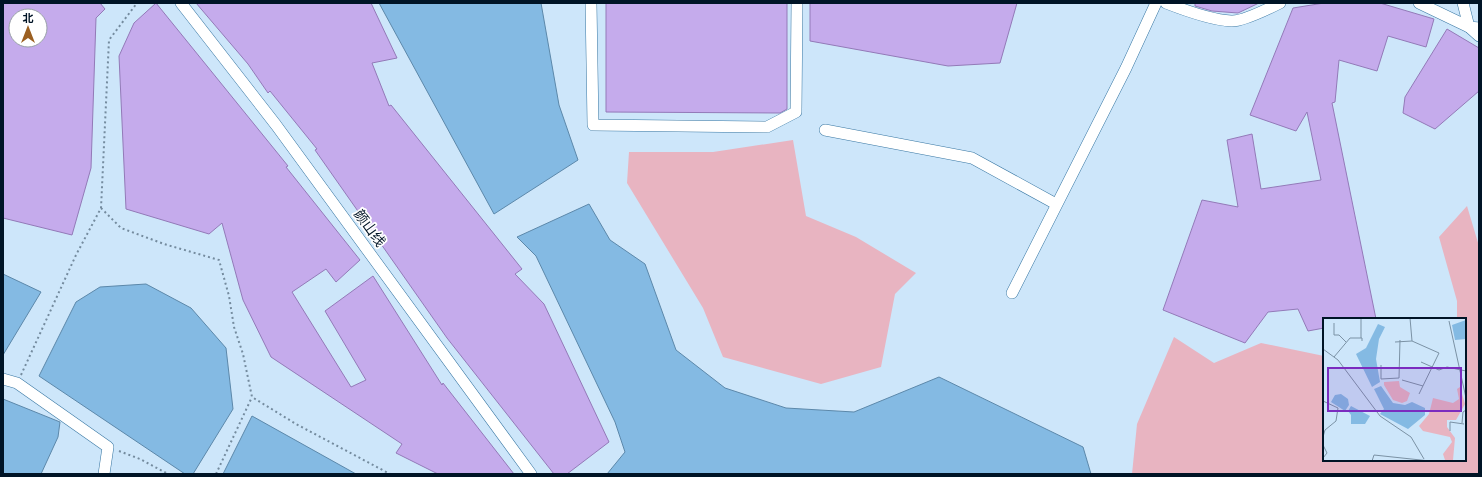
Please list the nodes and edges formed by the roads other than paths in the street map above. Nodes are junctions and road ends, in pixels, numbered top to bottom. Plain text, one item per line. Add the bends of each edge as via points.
1 (181, 3) edge
2 (591, 3) edge
3 (797, 3) edge
4 (1156, 3) edge
5 (1166, 3) edge
6 (1280, 3) edge
7 (1419, 3) edge
8 (1463, 3) edge
9 (1474, 27) edge
10 (1479, 36) edge
11 (825, 130) dead end
12 (1056, 204) junction
13 (1012, 293) dead end
14 (3, 379) edge
15 (104, 474) edge
16 (531, 474) edge

1 - 16 street, 颜山线 via 276,125
2 - 3 street via 593,125 767,127 796,112
4 - 12 street via 1126,68
5 - 6 street via 1186,11 1232,22 1263,12
7 - 9 street
8 - 9 street
9 - 10 street
11 - 12 street via 972,158
12 - 13 street
14 - 15 street via 17,383 108,447

